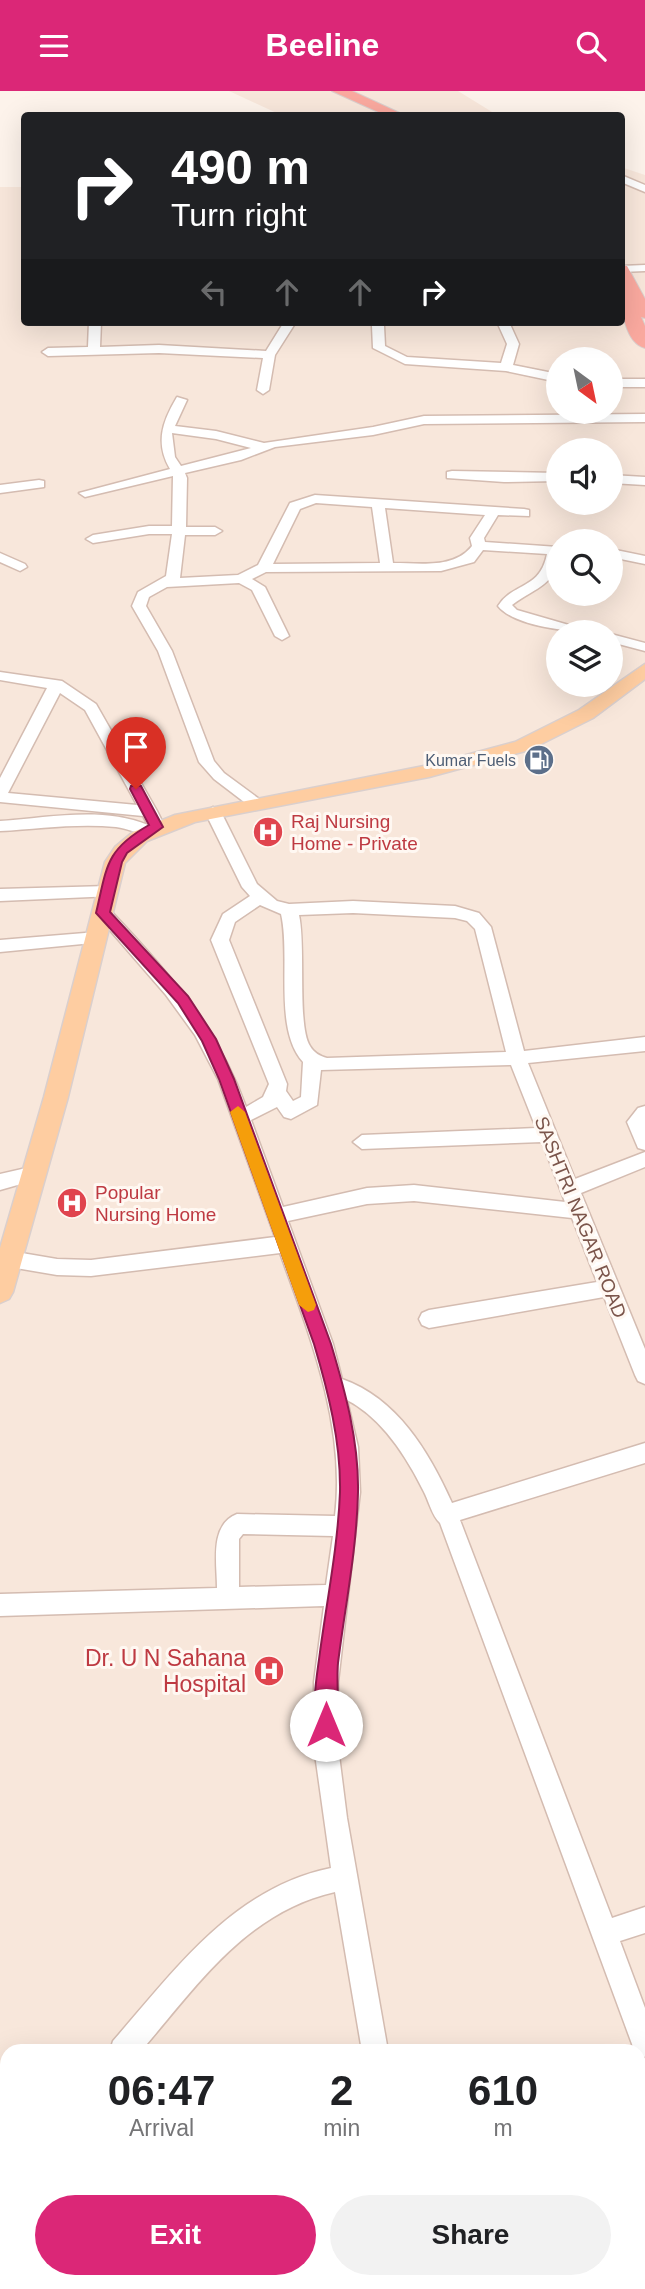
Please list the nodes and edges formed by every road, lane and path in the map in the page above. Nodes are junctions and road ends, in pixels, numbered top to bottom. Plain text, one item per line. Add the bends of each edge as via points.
1 (327, 91) edge
2 (350, 92) edge
3 (377, 112) edge
4 (391, 112) edge
5 (625, 180) edge
6 (645, 189) edge
7 (645, 268) edge
8 (625, 269) edge
9 (625, 276) edge
10 (625, 304) edge
11 (645, 314) edge
12 (95, 326) edge
13 (287, 326) edge
14 (378, 326) dead end
15 (505, 326) edge
16 (645, 343) edge
17 (94, 350) junction
18 (48, 352) dead end
19 (269, 355) junction
20 (506, 367) junction
21 (546, 375) edge
22 (623, 383) edge
23 (645, 383) edge
24 (262, 390) dead end
25 (181, 400) dead end
26 (645, 418) edge
27 (167, 429) junction
28 (264, 447) junction
29 (178, 472) junction
30 (452, 475) dead end
31 (546, 477) edge
32 (623, 480) edge
33 (645, 481) edge
34 (39, 484) dead end
35 (0, 489) edge
36 (85, 493) dead end
37 (378, 504) junction
38 (494, 511) junction
39 (524, 513) dead end
40 (179, 530) junction
41 (215, 531) dead end
42 (93, 539) dead end
43 (479, 546) junction
44 (546, 550) edge
45 (623, 556) edge
46 (0, 557) edge
47 (645, 560) edge
48 (20, 567) dead end
49 (387, 567) junction
50 (264, 568) junction
51 (546, 578) edge
52 (241, 579) junction
53 (168, 583) junction
54 (546, 622) edge
55 (282, 636) dead end
56 (623, 641) edge
57 (645, 647) edge
58 (645, 670) edge
59 (0, 676) edge
60 (57, 684) junction
61 (0, 795) edge
62 (258, 804) junction
63 (213, 812) junction
64 (151, 823) junction
65 (0, 826) edge
66 (0, 895) edge
67 (259, 898) junction
68 (105, 903) junction
69 (289, 910) junction
70 (97, 938) junction
71 (0, 946) edge
72 (645, 1044) edge
73 (517, 1058) junction
74 (312, 1060) junction
75 (278, 1094) junction
76 (645, 1113) edge
77 (240, 1117) junction
78 (549, 1135) junction
79 (362, 1142) dead end
80 (645, 1143) edge
81 (645, 1159) edge
82 (35, 1173) junction
83 (0, 1182) edge
84 (572, 1189) junction
85 (578, 1211) junction
86 (275, 1216) junction
87 (285, 1244) junction
88 (10, 1259) junction
89 (610, 1288) junction
90 (0, 1292) edge
91 (429, 1319) dead end
92 (645, 1375) edge
93 (335, 1386) junction
94 (645, 1453) edge
95 (444, 1515) junction
96 (347, 1526) junction
97 (336, 1595) junction
98 (228, 1599) junction
99 (0, 1605) edge
100 (345, 1877) junction
101 (645, 1920) edge
102 (604, 1933) junction
103 (128, 2044) edge
104 (374, 2044) edge
105 (645, 2044) edge

1 - 3 highway
2 - 4 highway
5 - 6 street
7 - 8 street
9 - 11 highway
10 - 16 highway
12 - 17 street
13 - 19 street
14 - 20 street via 379,348 399,359
15 - 20 street via 513,344
17 - 18 street
17 - 19 street
19 - 24 street
20 - 21 street
22 - 23 street
25 - 27 street
26 - 28 street via 424,420
27 - 28 street
27 - 29 street via 169,457
28 - 29 street
29 - 36 street
29 - 40 street
30 - 31 street
32 - 33 street
34 - 35 street
37 - 38 street
37 - 49 street
37 - 50 street via 303,501 295,506
38 - 39 street
38 - 43 street via 477,538
40 - 41 street
40 - 42 street
40 - 53 street via 173,578
43 - 44 street
43 - 49 street via 469,559 450,565
45 - 47 street
46 - 48 street
49 - 50 street
50 - 52 street
51 - 54 street via 505,606 512,613
52 - 53 street
52 - 55 street via 258,587
53 - 62 street via 143,595 139,606 165,650 206,762
56 - 57 street
58 - 62 main road via 586,714 522,746 429,771
59 - 60 street
60 - 61 street
60 - 64 street via 91,707
61 - 64 street
62 - 63 main road
63 - 64 main road
63 - 67 street
64 - 65 street
64 - 68 main road via 115,862
66 - 68 street
67 - 69 street
67 - 75 street via 224,921 220,940 278,1084
68 - 70 main road
68 - 77 street via 183,1000 208,1039
69 - 73 street, SASHTRI NAGAR ROAD via 353,907 473,917 483,927
69 - 74 street via 296,956 296,1028 300,1047
70 - 71 street
70 - 82 main road
72 - 73 street
73 - 74 street via 327,1065
73 - 78 street, SASHTRI NAGAR ROAD
74 - 75 street via 310,1100 291,1112
75 - 77 street via 270,1104
76 - 80 street via 636,1122
77 - 86 street
78 - 79 street
78 - 84 street, SASHTRI NAGAR ROAD
81 - 84 street
82 - 83 street
82 - 88 main road
84 - 85 street, SASHTRI NAGAR ROAD
85 - 86 street via 414,1193 367,1196
85 - 89 street, SASHTRI NAGAR ROAD
86 - 87 street
87 - 88 street via 91,1268 57,1268
87 - 93 street
88 - 90 main road
89 - 91 street
89 - 92 street, SASHTRI NAGAR ROAD
93 - 95 street via 353,1391 383,1416 413,1453
93 - 96 street via 347,1447
94 - 95 street
95 - 102 street via 525,1716
96 - 97 street
96 - 98 street via 237,1524 228,1536
97 - 98 street
97 - 100 street via 326,1682 326,1747
98 - 99 street
100 - 103 street via 291,1891 253,1912
100 - 104 street
101 - 102 street
102 - 105 street

